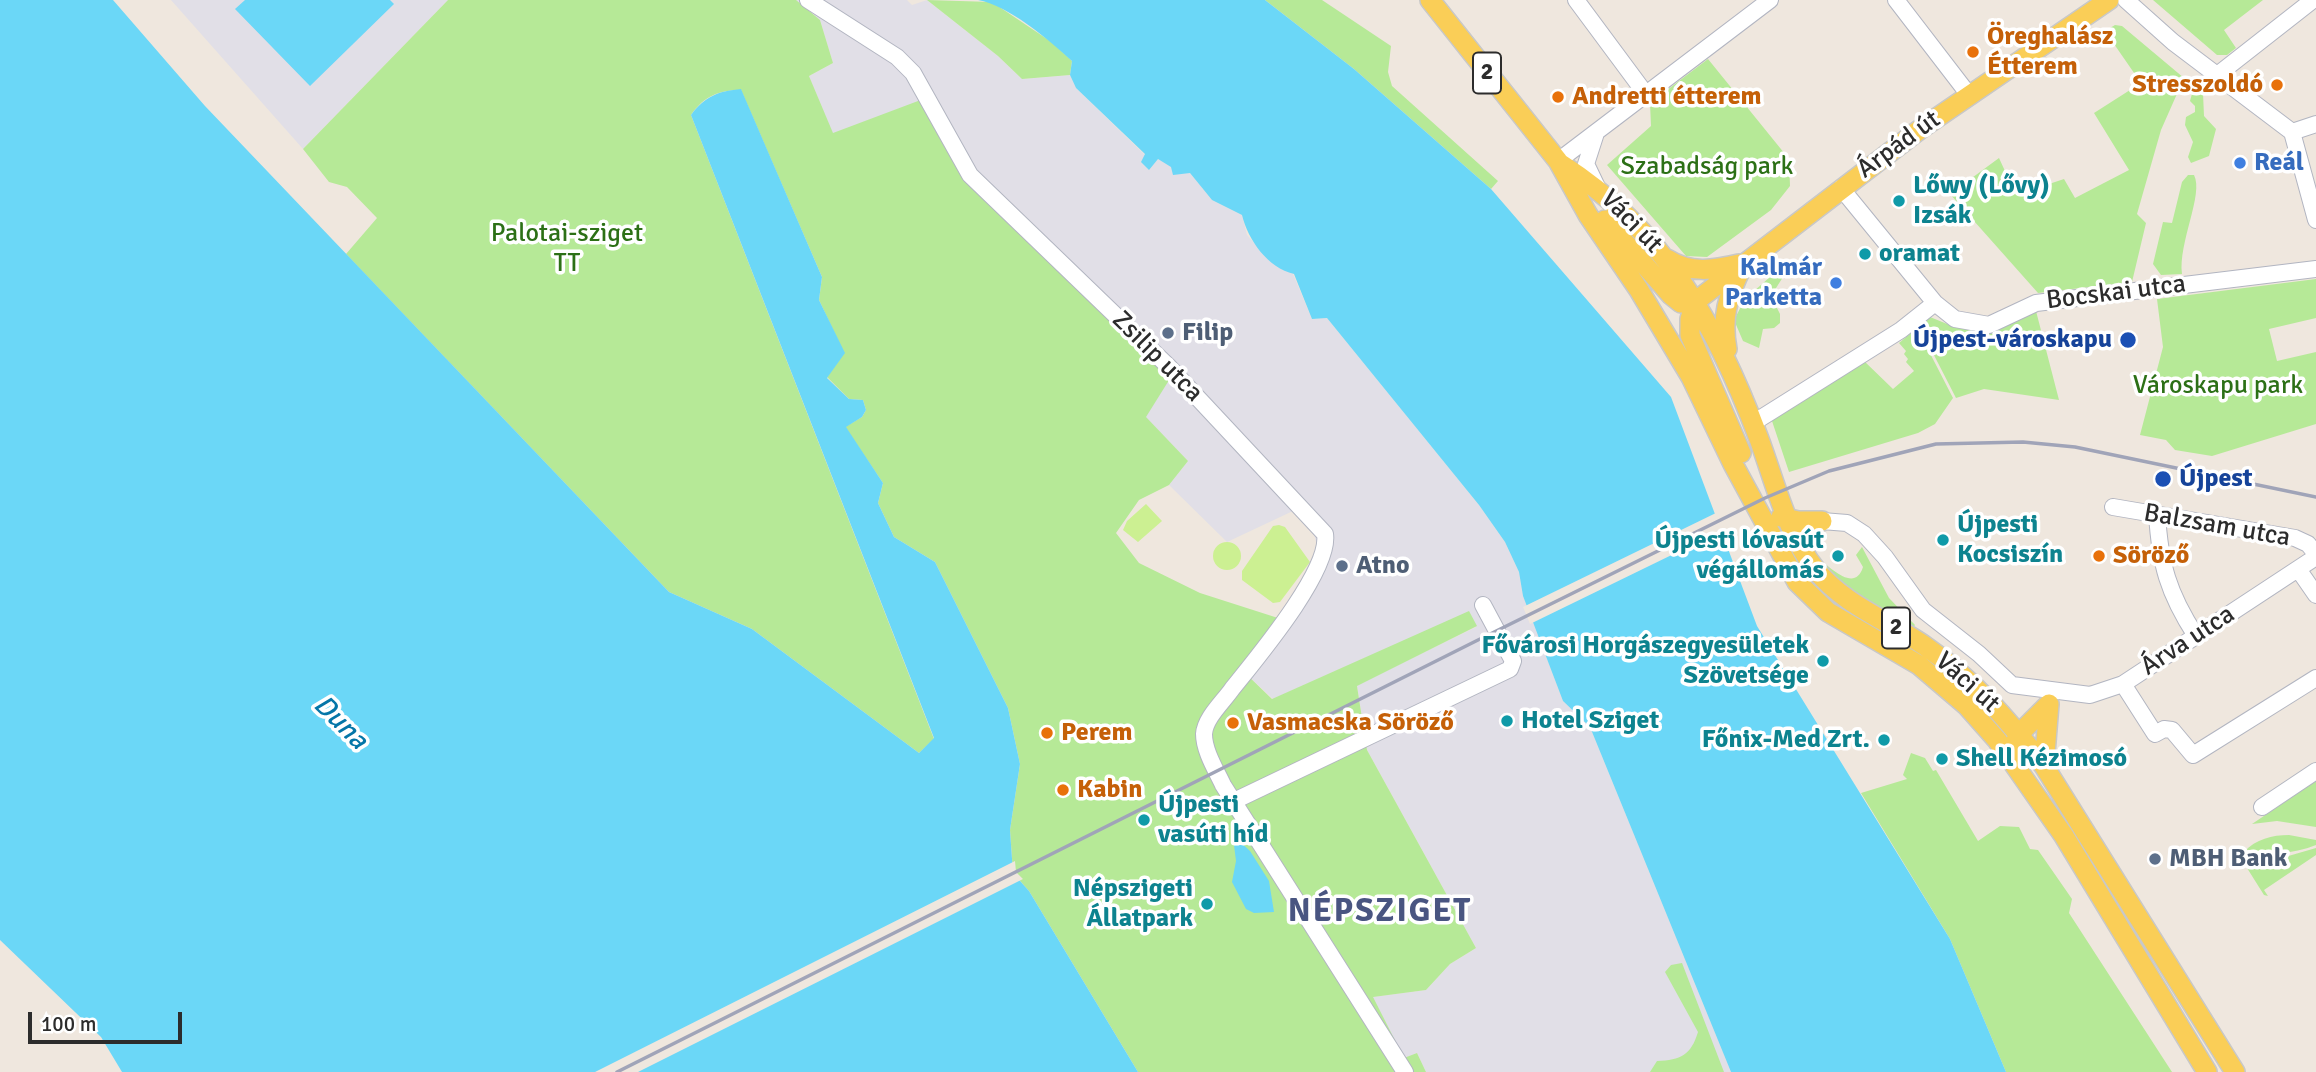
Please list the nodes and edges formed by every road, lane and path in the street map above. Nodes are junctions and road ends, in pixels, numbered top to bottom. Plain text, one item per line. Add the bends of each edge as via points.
1 (808, 0) edge
2 (1430, 0) edge
3 (1576, 0) edge
4 (1770, 0) edge
5 (1896, 0) edge
6 (2109, 0) edge
7 (2126, 0) edge
8 (2313, 0) edge
9 (2216, 76) junction
10 (1645, 93) junction
11 (1969, 94) junction
12 (2316, 124) edge
13 (1597, 131) junction
14 (2292, 132) junction
15 (1558, 161) junction
16 (1597, 187) junction
17 (1572, 188) junction
18 (1841, 188) junction
19 (2316, 220) edge
20 (1664, 257) junction
21 (1744, 263) junction
22 (2316, 269) edge
23 (1696, 301) junction
24 (1935, 303) junction
25 (1670, 340) junction
26 (1729, 364) junction
27 (1716, 398) junction
28 (1753, 422) junction
29 (1741, 452) junction
30 (1750, 493) junction
31 (2113, 507) dead end
32 (2157, 514) junction
33 (1789, 520) junction
34 (1825, 520) junction
35 (1806, 554) junction
36 (2316, 556) edge
37 (2298, 569) junction
38 (2316, 595) edge
39 (1483, 605) dead end
40 (2196, 636) junction
41 (2316, 678) edge
42 (2123, 684) junction
43 (2050, 696) junction
44 (2019, 734) junction
45 (2014, 763) junction
46 (2044, 766) junction
47 (2316, 771) edge
48 (1234, 801) junction
49 (2262, 807) dead end
50 (1405, 1072) edge
51 (2207, 1072) edge
52 (2235, 1072) edge

1 - 48 street, Zsilip utca via 897,57 913,74 970,175 1168,366 1325,534 1322,558 1286,617 1210,718 1204,739
2 - 15 main road, Váci út / 2
3 - 10 street
4 - 10 street
5 - 11 street
6 - 11 main road, Árpád út
7 - 9 street
8 - 9 street
9 - 14 street
10 - 13 street
11 - 18 main road, Árpád út
12 - 14 street
13 - 15 street
13 - 16 street via 1586,164
14 - 19 street
15 - 16 main road, Váci út / 2
15 - 17 main road, Váci út / 2
16 - 20 main road, Váci út / 2
17 - 23 main road via 1671,295 1681,303
17 - 25 main road, Váci út / 2
18 - 21 main road, Árpád út
18 - 24 street, Bocskai utca
20 - 21 main road via 1691,269
20 - 23 main road, Váci út / 2
21 - 23 main road, Árpád út
21 - 26 main road via 1724,314
22 - 24 street, Bocskai utca via 2036,303 1989,326 1955,320
23 - 26 main road, Váci út / 2
23 - 27 main road via 1690,335
24 - 28 street via 1901,330
25 - 27 main road
25 - 30 main road, Váci út / 2
26 - 28 main road, Váci út / 2
27 - 29 main road
28 - 33 main road, Váci út / 2
29 - 30 main road
29 - 33 main road via 1773,510
30 - 45 main road, Váci út / 2 via 1785,561 1810,596 1950,690
31 - 32 street, Balzsam utca
32 - 36 street, Balzsam utca via 2295,538 2308,544
32 - 40 street via 2159,551 2170,591
33 - 34 main road
33 - 35 main road, Váci út / 2
34 - 35 main road via 1811,536
34 - 43 street, Árva utca via 1847,523 1864,534 1917,604 2012,685
35 - 44 main road, Váci út / 2 via 1830,586 1959,671
36 - 37 street, Árva utca
37 - 38 street
37 - 40 street, Árva utca
39 - 48 street via 1513,661 1510,669
40 - 42 street, Árva utca
41 - 42 street via 2197,755 2190,753 2172,730 2155,734
42 - 43 street, Árva utca via 2090,695
43 - 44 main road
43 - 46 main road
44 - 45 main road
44 - 46 main road, Váci út / 2
45 - 51 main road, Váci út / 2 via 2076,854
46 - 52 main road, Váci út / 2
47 - 49 street
48 - 50 street

